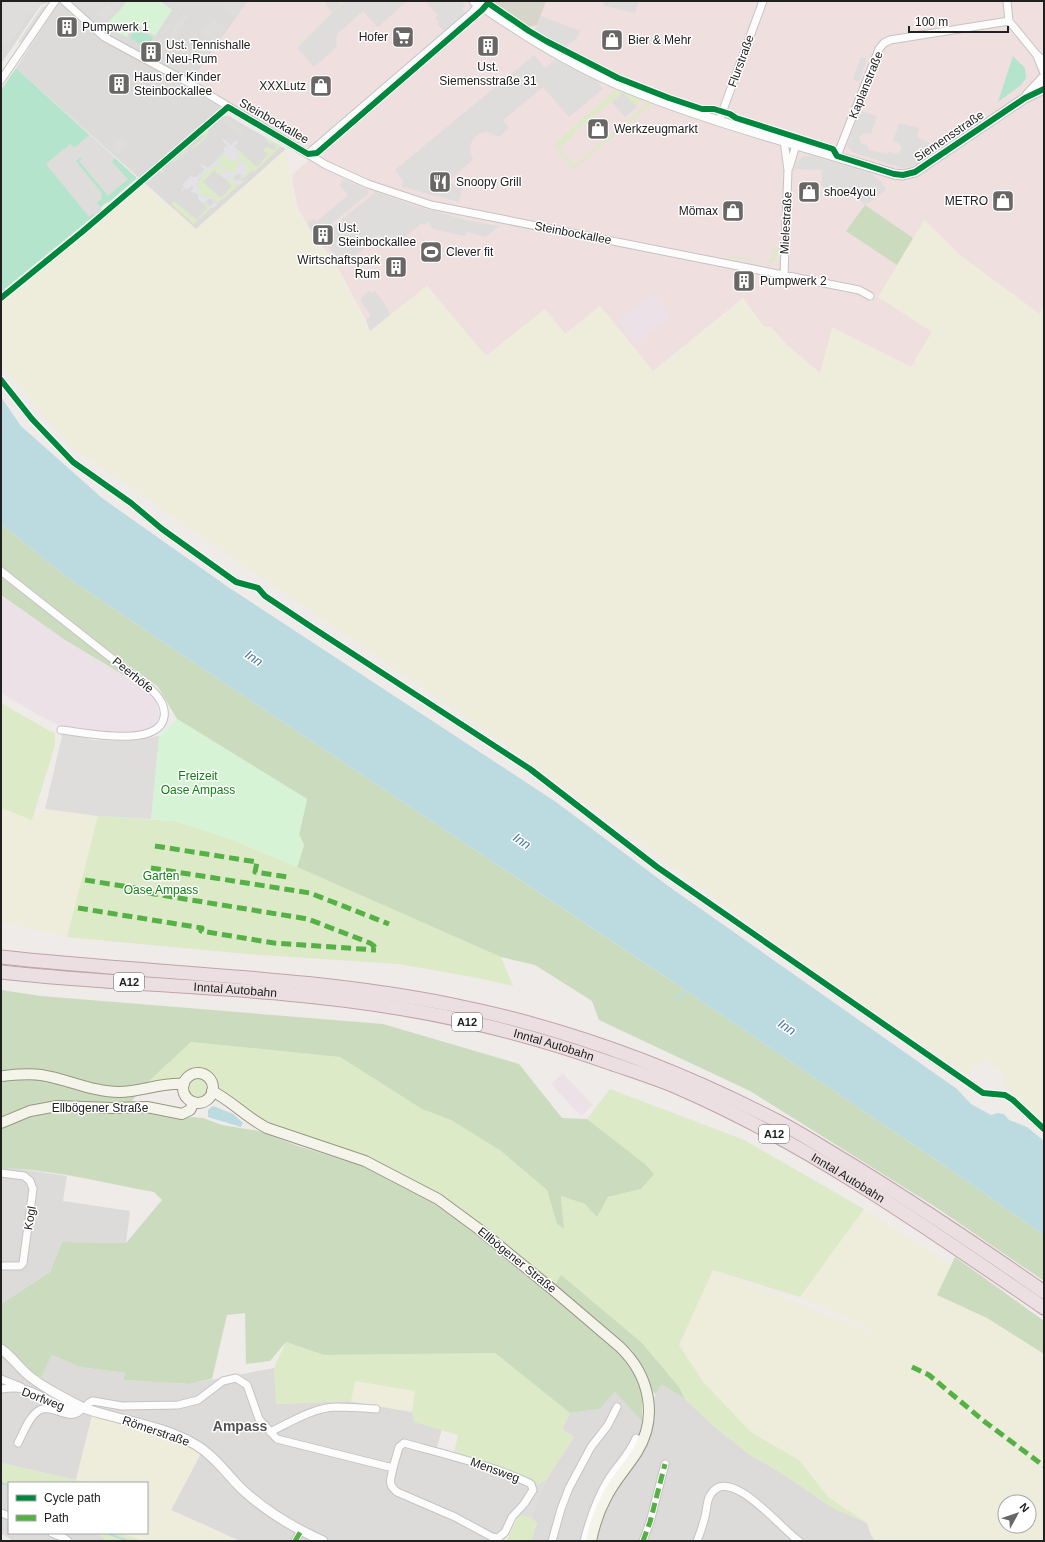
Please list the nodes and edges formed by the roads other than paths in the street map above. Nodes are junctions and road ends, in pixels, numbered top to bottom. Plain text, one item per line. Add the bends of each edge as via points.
1 (55, 1) edge
2 (64, 1) edge
3 (763, 1) edge
4 (1007, 1) edge
5 (477, 3) edge
6 (1009, 21) junction
7 (1036, 54) junction
8 (1044, 61) edge
9 (1044, 77) edge
10 (1, 80) edge
11 (1044, 89) edge
12 (1025, 98) junction
13 (719, 121) junction
14 (784, 141) junction
15 (796, 145) junction
16 (308, 154) junction
17 (836, 156) junction
18 (788, 170) junction
19 (784, 275) junction
20 (870, 296) dead end
21 (1, 571) edge
22 (61, 730) dead end
23 (1, 951) edge
24 (1, 957) edge
25 (32, 960) junction
26 (1, 972) edge
27 (1, 1076) edge
28 (184, 1084) junction
29 (212, 1091) junction
30 (194, 1102) junction
31 (1, 1123) edge
32 (1, 1174) edge
33 (1, 1266) edge
34 (1044, 1292) edge
35 (1044, 1308) edge
36 (1, 1349) edge
37 (1, 1378) edge
38 (1, 1388) edge
39 (22, 1388) junction
40 (617, 1407) dead end
41 (82, 1409) junction
42 (376, 1409) dead end
43 (270, 1432) junction
44 (636, 1438) dead end
45 (18, 1443) dead end
46 (665, 1464) dead end
47 (393, 1468) junction
48 (301, 1531) junction
49 (54, 1534) edge
50 (68, 1541) edge
51 (295, 1541) edge
52 (323, 1541) edge
53 (552, 1541) edge
54 (584, 1541) edge
55 (591, 1541) edge
56 (643, 1541) edge
57 (697, 1541) edge
58 (799, 1541) edge

1 - 10 street
2 - 16 street, Steinbockallee via 104,37 191,84
3 - 13 street, Flurstraße
4 - 6 street
5 - 13 street, Siemensstraße via 531,39 592,71 652,97
5 - 16 street via 461,23
6 - 7 street
6 - 17 street, Kaplanstraße via 884,43 879,49
7 - 8 street
7 - 9 street
9 - 12 street, Siemensstraße
11 - 12 street, Siemensstraße
12 - 17 street, Siemensstraße via 912,174 894,174
13 - 14 street, Siemensstraße
14 - 15 street, Siemensstraße
14 - 18 street, Mielestraße
15 - 17 street, Siemensstraße
15 - 18 street, Mielestraße
16 - 19 street, Steinbockallee via 351,176 431,205
18 - 19 street, Mielestraße
19 - 20 street, Steinbockallee via 859,290
21 - 22 street, Peerhöfe via 152,690 165,711 161,725 144,735 123,737
23 - 25 highway via 19,954
24 - 25 highway, Inntal Autobahn / A12
25 - 34 highway, Inntal Autobahn / A12 via 353,989 455,1005 563,1033 658,1066 782,1124 874,1178
26 - 35 highway, Inntal Autobahn / A12 via 308,996 401,1008 556,1044 678,1087 776,1135 866,1188
27 - 28 main road via 40,1075 118,1092 166,1084
28 - 29 main road via 192,1074 202,1074 210,1080
28 - 30 main road via 186,1096
29 - 30 main road via 206,1100
29 - 55 main road, Ellbögener Straße via 267,1128 365,1161 438,1199 552,1289 629,1356 640,1373 648,1395 646,1430 636,1453 604,1501
30 - 31 main road, Ellbögener Straße via 190,1110 182,1114 147,1107 57,1106 30,1111
32 - 33 street, Kogl via 24,1176 30,1181 34,1193 23,1263 20,1266
36 - 41 street, Römerstraße via 39,1383
37 - 39 street
38 - 39 street, Dorfweg
39 - 41 street, Dorfweg via 70,1409
40 - 53 street via 570,1488
41 - 43 street via 93,1400 122,1406 178,1405 198,1400 223,1381 236,1378 247,1385 257,1415
41 - 45 street via 76,1414 50,1409 40,1410
41 - 48 street, Römerstraße via 160,1430 196,1445 255,1500
42 - 43 street via 335,1407 305,1414
43 - 47 street via 281,1440
44 - 54 street via 632,1448 600,1494
46 - 56 street
47 - 47 street, Mensweg via 399,1447 404,1443 493,1468 524,1480 531,1484 533,1490 512,1517 505,1532 498,1538 397,1492 390,1483
48 - 51 street
48 - 52 street, Römerstraße
49 - 50 street
57 - 58 street via 710,1495 717,1488 726,1486 750,1498

